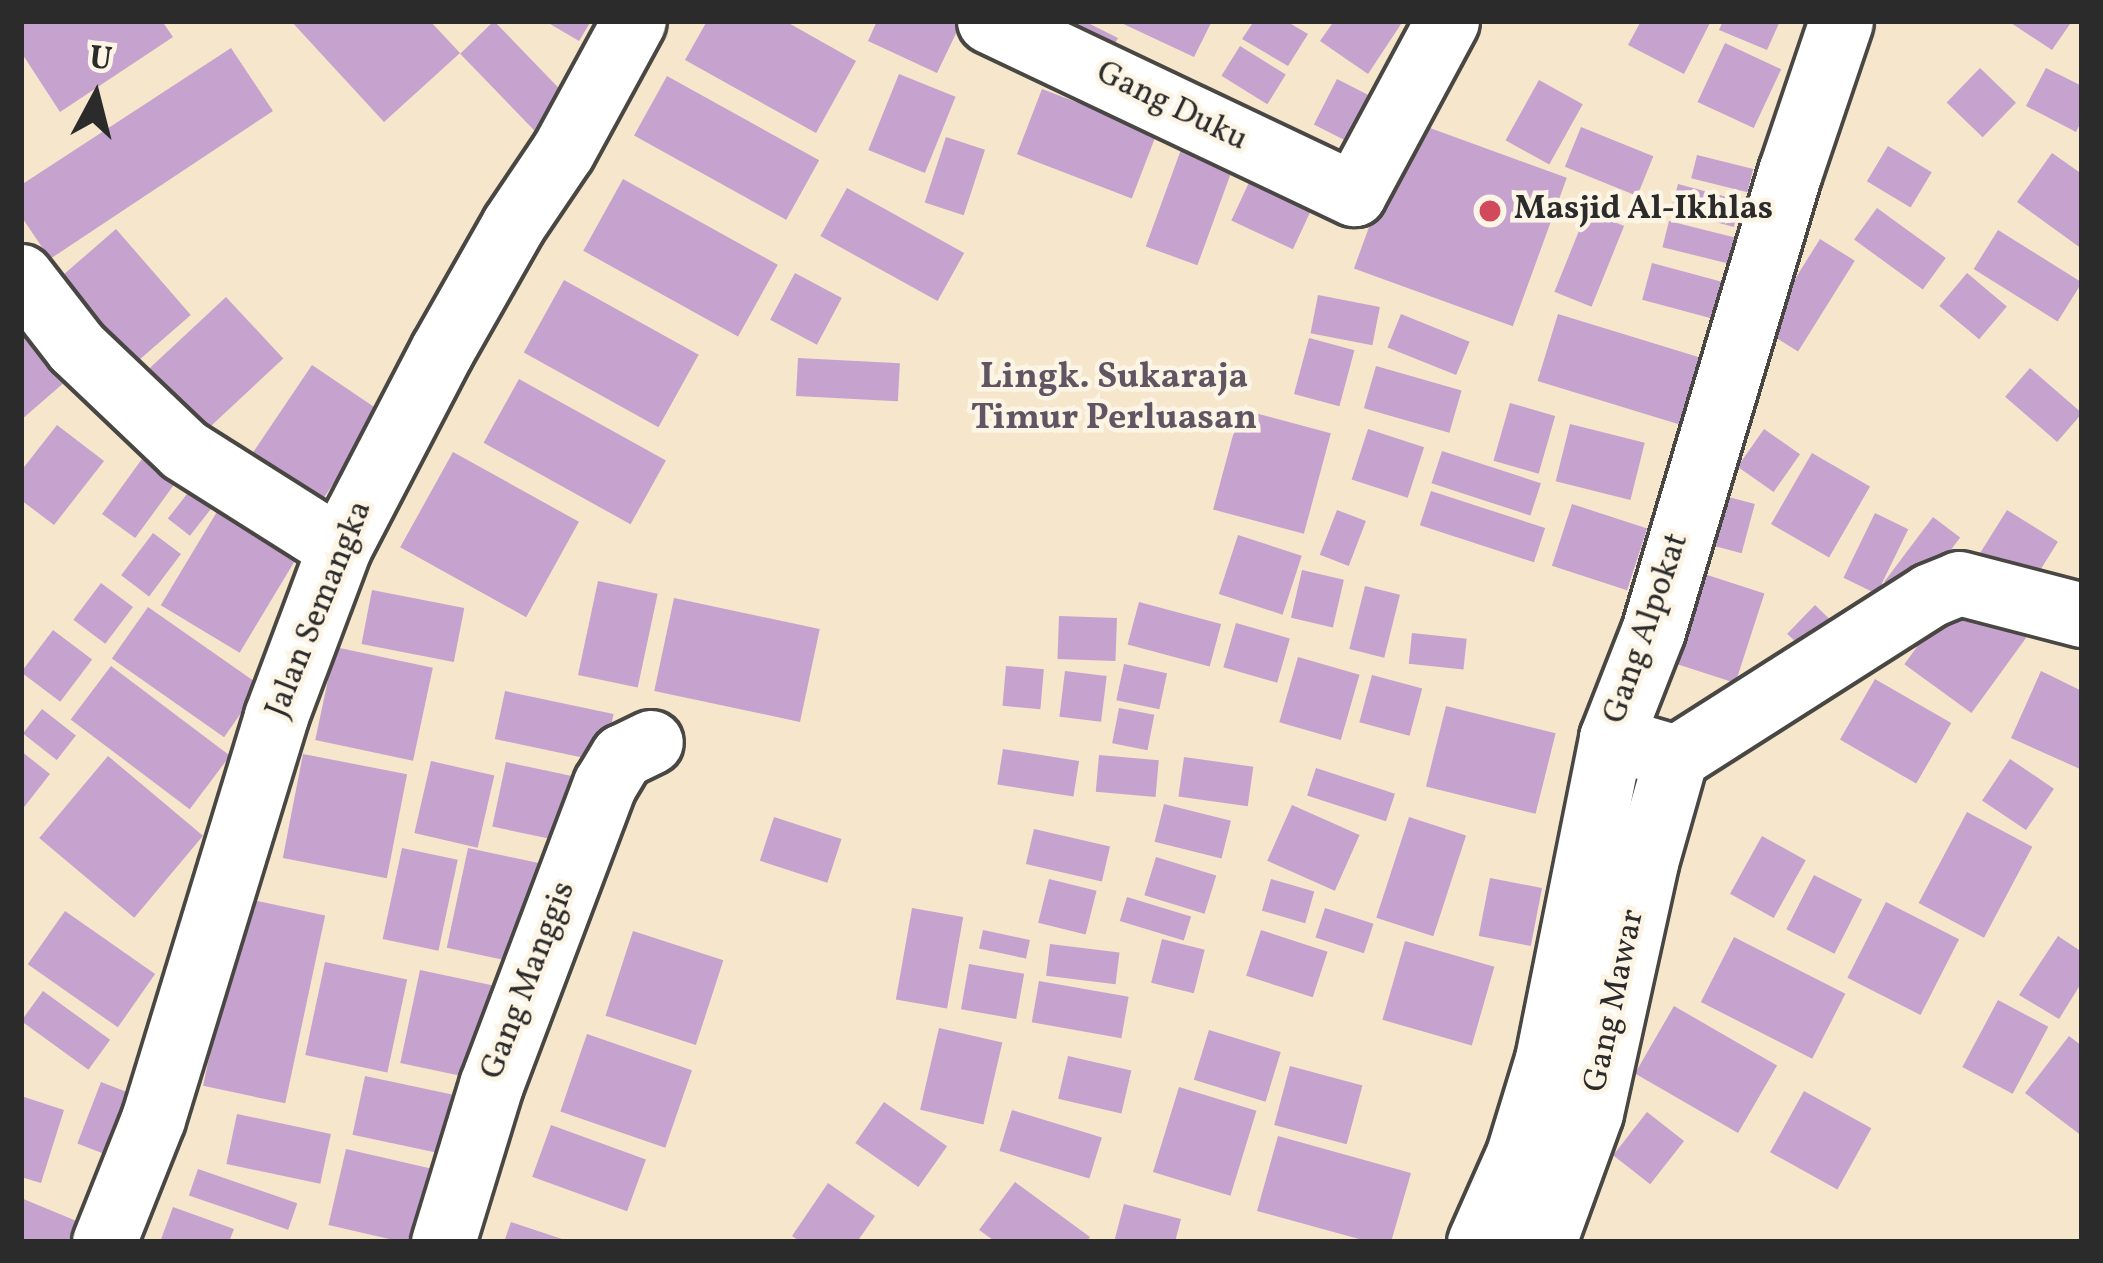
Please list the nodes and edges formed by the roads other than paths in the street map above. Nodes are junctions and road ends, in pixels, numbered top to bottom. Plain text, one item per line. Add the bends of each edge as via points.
1 (634, 21) edge
2 (989, 21) edge
3 (1447, 21) edge
4 (1841, 21) edge
5 (21, 276) edge
6 (339, 548) junction
7 (2082, 615) edge
8 (650, 742) dead end
9 (1643, 747) junction
10 (104, 1242) edge
11 (443, 1242) edge
12 (1479, 1242) edge
13 (1544, 1242) edge

1 - 6 street, Jalan Semangka via 441,352
2 - 3 street, Gang Duku via 1354,194
4 - 9 street, Gang Alpokat via 1653,631
5 - 6 street via 76,346 184,451
6 - 10 street, Jalan Semangka via 276,716 153,1119
7 - 9 street via 1959,583
8 - 11 street, Gang Manggis via 622,756 604,784 490,1085
9 - 12 street, Gang Alpokat via 1518,1154
9 - 13 street, Gang Mawar via 1646,862 1591,1113

